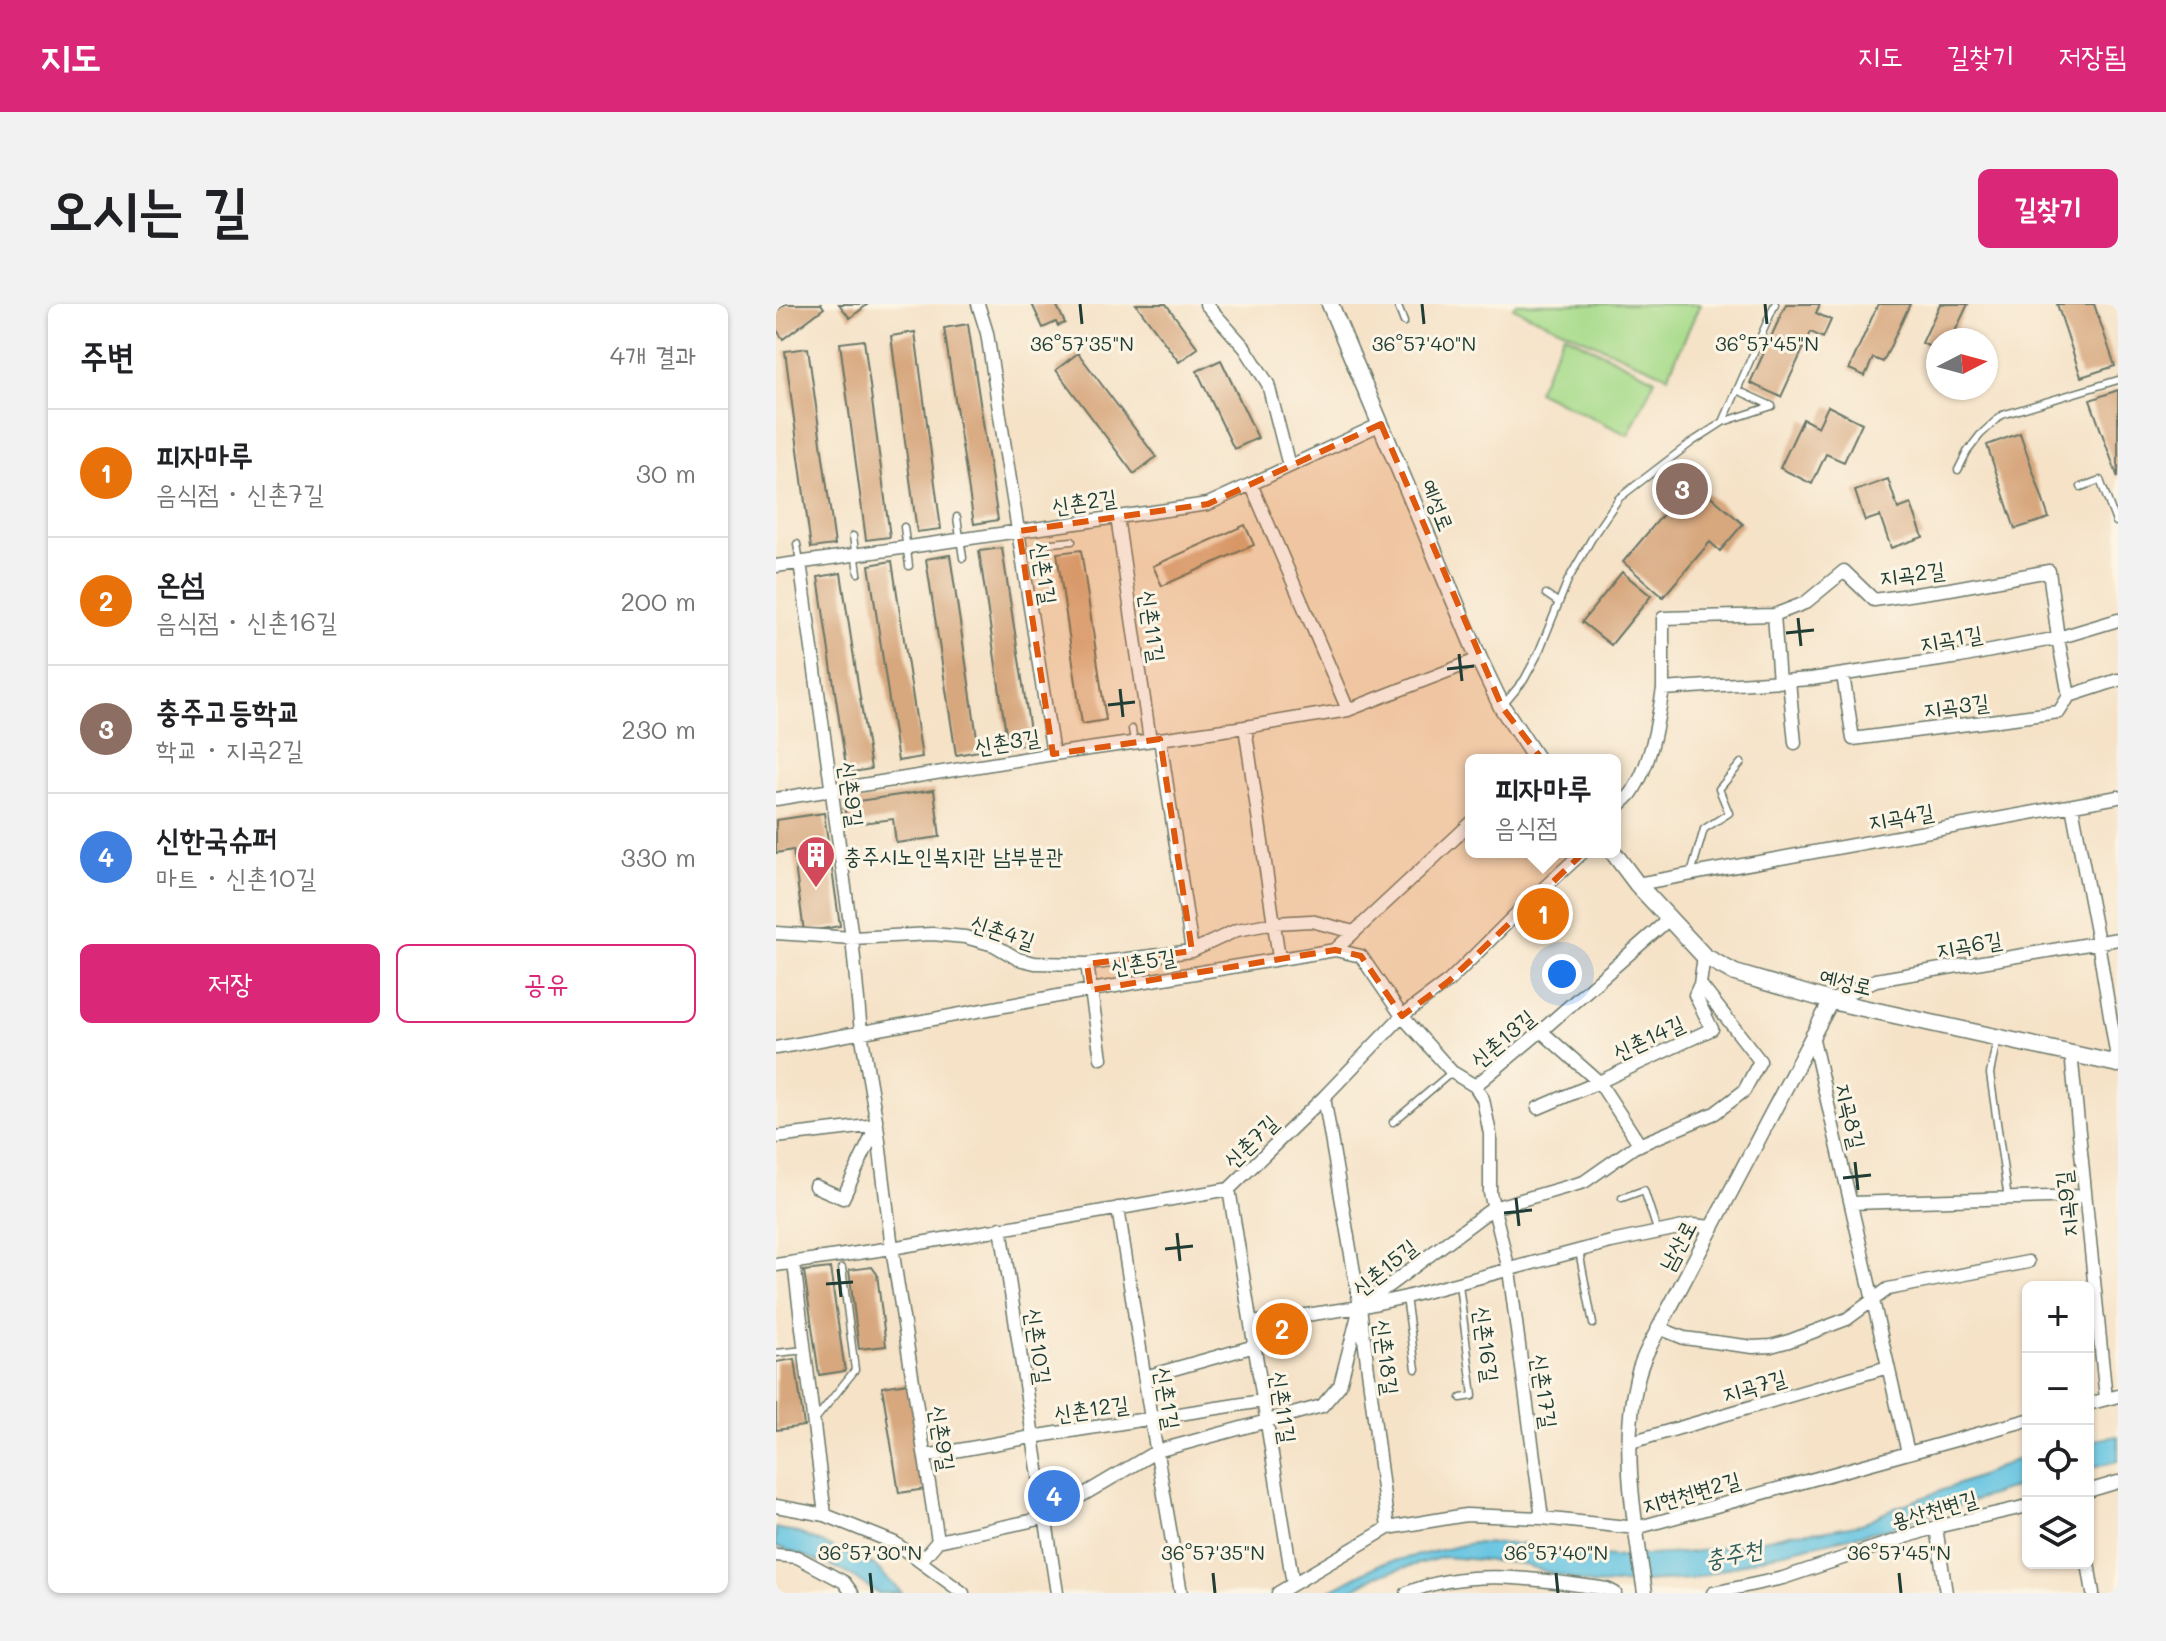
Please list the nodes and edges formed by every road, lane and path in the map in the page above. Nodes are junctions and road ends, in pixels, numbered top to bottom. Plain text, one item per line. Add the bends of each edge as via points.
1 (978, 304) edge
2 (1206, 304) edge
3 (1330, 304) edge
4 (1397, 304) edge
5 (1775, 304) edge
6 (1404, 322) dead end
7 (2118, 380) edge
8 (1737, 390) junction
9 (1723, 422) junction
10 (1381, 424) junction
11 (1289, 466) junction
12 (1958, 470) dead end
13 (1251, 484) junction
14 (2081, 487) dead end
15 (957, 517) dead end
16 (1117, 517) junction
17 (2116, 522) dead end
18 (904, 527) dead end
19 (1019, 531) junction
20 (853, 536) dead end
21 (960, 539) junction
22 (1072, 541) dead end
23 (1052, 543) dead end
24 (797, 544) dead end
25 (907, 547) junction
26 (855, 554) junction
27 (963, 558) dead end
28 (800, 562) junction
29 (776, 566) edge
30 (909, 566) dead end
31 (858, 573) dead end
32 (1546, 594) dead end
33 (1559, 603) junction
34 (1774, 615) junction
35 (2118, 620) edge
36 (2058, 638) junction
37 (1479, 659) junction
38 (1843, 675) junction
39 (2118, 680) edge
40 (1784, 681) junction
41 (1663, 689) junction
42 (2069, 696) junction
43 (1502, 707) junction
44 (1348, 710) junction
45 (1245, 727) junction
46 (1155, 740) junction
47 (1795, 743) dead end
48 (1053, 754) junction
49 (1533, 754) edge
50 (1741, 763) dead end
51 (832, 791) junction
52 (2118, 797) edge
53 (776, 799) edge
54 (1621, 804) edge
55 (2072, 806) junction
56 (1465, 829) edge
57 (1576, 858) edge
58 (1618, 858) edge
59 (1691, 874) junction
60 (1637, 884) junction
61 (1669, 919) junction
62 (1274, 923) junction
63 (1354, 932) junction
64 (776, 933) edge
65 (852, 938) junction
66 (2118, 939) edge
67 (2098, 942) junction
68 (1335, 950) junction
69 (1192, 951) junction
70 (1704, 956) junction
71 (1279, 958) junction
72 (1087, 964) junction
73 (1700, 984) junction
74 (1091, 990) junction
75 (1831, 1001) junction
76 (1402, 1016) junction
77 (1541, 1031) junction
78 (861, 1032) junction
79 (1812, 1035) junction
80 (1997, 1038) junction
81 (776, 1048) edge
82 (2071, 1053) junction
83 (1101, 1058) dead end
84 (2118, 1064) edge
85 (1452, 1072) junction
86 (1599, 1082) junction
87 (1475, 1086) junction
88 (1324, 1097) junction
89 (1538, 1108) dead end
90 (1393, 1122) dead end
91 (877, 1125) junction
92 (776, 1137) edge
93 (1640, 1145) junction
94 (815, 1186) dead end
95 (1229, 1189) junction
96 (2085, 1196) junction
97 (1622, 1198) dead end
98 (2008, 1199) junction
99 (1851, 1203) junction
100 (1118, 1208) junction
101 (1493, 1208) junction
102 (1712, 1227) junction
103 (1001, 1228) junction
104 (1658, 1233) junction
105 (892, 1248) junction
106 (1579, 1251) junction
107 (2028, 1262) dead end
108 (794, 1263) junction
109 (776, 1265) edge
110 (842, 1268) dead end
111 (1509, 1270) junction
112 (1459, 1284) junction
113 (1406, 1297) junction
114 (1873, 1299) junction
115 (1360, 1307) junction
116 (1252, 1323) junction
117 (1593, 1324) dead end
118 (1659, 1328) junction
119 (1255, 1346) junction
120 (805, 1350) junction
121 (776, 1353) edge
122 (1888, 1367) junction
123 (1416, 1369) dead end
124 (1145, 1377) junction
125 (1461, 1398) dead end
126 (2112, 1398) edge
127 (1262, 1401) junction
128 (1151, 1419) junction
129 (1265, 1421) junction
130 (813, 1422) junction
131 (2022, 1422) edge
132 (1032, 1437) junction
133 (1631, 1442) junction
134 (1157, 1451) junction
135 (1908, 1453) junction
136 (926, 1456) junction
137 (2118, 1482) edge
138 (2094, 1489) edge
139 (776, 1506) edge
140 (2022, 1507) edge
141 (825, 1515) junction
142 (1044, 1518) junction
143 (1542, 1518) junction
144 (1936, 1527) junction
145 (1388, 1528) junction
146 (1636, 1528) junction
147 (938, 1541) junction
148 (776, 1555) edge
149 (921, 1561) junction
150 (2089, 1569) edge
151 (1783, 1578) junction
152 (1293, 1584) junction
153 (852, 1593) edge
154 (963, 1593) edge
155 (1057, 1593) edge
156 (1181, 1593) edge
157 (1278, 1593) edge
158 (1407, 1593) edge
159 (1615, 1593) edge
160 (1645, 1593) edge
161 (1713, 1593) edge
162 (1785, 1593) edge
163 (1946, 1593) edge
164 (2093, 1593) edge

1 - 19 street, 신촌1길
2 - 11 street via 1268,384
3 - 10 main road, 예성로
4 - 6 lane
5 - 8 lane
7 - 12 lane via 2002,415 1980,435
8 - 9 lane
8 - 9 lane via 1772,406
9 - 33 lane via 1619,498
10 - 11 street, 신촌2길
10 - 37 main road, 예성로
11 - 13 street, 신촌2길
13 - 16 street, 신촌2길 via 1208,504
13 - 44 street
14 - 17 lane via 2100,480
15 - 21 lane
16 - 19 street, 신촌2길
16 - 46 street, 신촌11길
18 - 25 lane
19 - 21 street, 신촌2길
19 - 48 street, 신촌1길
20 - 26 lane
21 - 25 street, 신촌2길
21 - 27 lane
22 - 23 lane
24 - 28 lane
25 - 26 street, 신촌2길
25 - 30 lane
26 - 28 street, 신촌2길
26 - 31 lane
28 - 29 street, 신촌2길
28 - 51 street, 신촌9길
32 - 33 lane
33 - 43 lane via 1524,680
34 - 36 street, 지곡2길 via 1805,603 1844,571 1874,600 2049,571
34 - 40 street
34 - 41 street, 지곡2길 via 1663,618
35 - 36 street, 지곡1길
36 - 38 street, 지곡1길
36 - 42 street
37 - 43 main road, 예성로
37 - 44 street, 신촌3길
38 - 40 street, 지곡1길
38 - 42 street, 지곡3길 via 1853,739 2059,712
39 - 42 street, 지곡3길
40 - 41 street, 지곡1길
40 - 47 street
41 - 54 street via 1644,768
43 - 49 main road, 예성로
44 - 45 street, 신촌3길
45 - 46 street, 신촌3길
45 - 62 street
46 - 48 street, 신촌3길 via 1133,736
46 - 69 street, 신촌11길
48 - 51 street, 신촌3길
50 - 59 lane via 1719,789 1729,813 1704,829
51 - 53 street, 신촌3길
51 - 65 street, 신촌9길
52 - 55 street, 지곡4길
55 - 59 street, 지곡4길
55 - 67 street
56 - 63 street
57 - 76 street, 신촌7길 via 1449,981
58 - 60 main road, 예성로
59 - 60 street, 지곡4길
60 - 61 main road, 예성로
61 - 70 main road, 예성로
61 - 77 street, 신촌13길
62 - 63 street, 신촌4길 via 1311,921
62 - 69 street, 신촌4길 via 1237,930
62 - 71 street
63 - 68 street
64 - 65 street, 신촌4길
65 - 72 street, 신촌4길 via 965,937 1035,963
65 - 78 street, 신촌9길
66 - 67 street, 지곡6길
67 - 75 street, 지곡6길 via 1876,980
67 - 84 street
68 - 71 street, 신촌5길
68 - 76 street, 신촌13길 via 1361,956
69 - 72 street, 신촌4길
70 - 73 street
70 - 75 main road, 예성로 via 1735,973
71 - 74 street, 신촌5길
72 - 74 street
73 - 86 street, 신촌14길 via 1695,995 1712,1029
73 - 93 street, 신촌15길 via 1760,1061 1744,1091 1715,1113
74 - 78 street, 신촌5길
74 - 83 street
75 - 79 street, 남산로
75 - 80 main road, 예성로
76 - 85 street, 신촌13길
76 - 88 street, 신촌7길
77 - 86 street, 신촌14길
77 - 87 street, 신촌13길
78 - 81 street, 신촌5길
78 - 91 street, 신촌9길
79 - 99 street, 지곡8길
79 - 102 street, 남산로
80 - 82 main road, 예성로
80 - 98 lane via 1990,1074
82 - 84 main road, 예성로
82 - 96 street, 지곡9길
85 - 87 street, 신촌13길
85 - 90 lane
86 - 89 street, 신촌14길
86 - 93 street, 신촌14길
87 - 101 street, 신촌17길 via 1490,1134
88 - 95 street, 신촌7길
88 - 115 street, 신촌18길
91 - 92 street
91 - 94 street via 843,1198
91 - 105 street, 신촌9길
93 - 101 street, 신촌15길 via 1584,1182
95 - 100 street, 신촌7길
95 - 116 street, 신촌11길
96 - 98 street
96 - 126 street, 지곡9길
97 - 104 lane via 1644,1190
98 - 99 street
99 - 114 street, 지곡8길
100 - 103 street, 신촌7길
100 - 124 street, 신촌1길
101 - 111 street, 신촌17길
101 - 115 street, 신촌15길
102 - 104 street, 신촌16길 via 1693,1225
102 - 118 street, 남산로
103 - 105 street, 신촌7길
103 - 132 street, 신촌10길
104 - 106 street, 신촌16길
105 - 108 street, 신촌7길
105 - 136 street, 신촌9길
106 - 111 street, 신촌16길
106 - 117 lane
107 - 114 street via 1888,1289
108 - 109 street, 신촌7길
108 - 120 street
110 - 130 lane via 855,1370
111 - 112 street, 신촌16길
111 - 143 street, 신촌17길
112 - 113 street, 신촌16길
112 - 125 lane, 신촌16길 via 1473,1396
113 - 115 street, 신촌16길
113 - 123 lane
114 - 118 street via 1847,1319 1771,1346 1684,1338
114 - 122 street, 지곡8길
115 - 116 street, 신촌16길
115 - 129 street, 신촌15길 via 1340,1385 1322,1406
115 - 145 street, 신촌18길
116 - 119 street, 신촌11길
118 - 133 street, 남산로 via 1637,1380
119 - 124 street
119 - 127 street, 신촌11길
120 - 121 lane
120 - 130 street
122 - 133 street, 지곡7길
122 - 135 street, 지곡8길
124 - 128 street, 신촌1길
127 - 128 street, 신촌12길
127 - 129 street, 신촌11길
128 - 132 street, 신촌12길
128 - 134 street, 신촌1길
129 - 134 street, 신촌15길
129 - 152 street, 신촌11길
130 - 141 street
131 - 135 street, 지현천변2길
132 - 136 street, 신촌12길
132 - 142 street, 신촌10길
133 - 146 street, 남산로
134 - 142 street, 신촌15길
134 - 156 street, 신촌1길
135 - 146 street, 지현천변2길
136 - 147 street, 신촌9길
137 - 138 street
139 - 141 street
140 - 144 street, 용산천변길
141 - 149 street via 895,1543
142 - 147 street, 신촌15길
142 - 155 street, 신촌10길
143 - 145 street, 지현천변2길 via 1466,1515
143 - 146 street, 지현천변2길
144 - 151 street, 용산천변길
144 - 163 street
145 - 152 street, 지현천변2길
146 - 160 street, 남산로
147 - 149 street
148 - 153 street via 797,1557 844,1582
149 - 154 street
150 - 164 street
151 - 161 street, 용산천변길
151 - 162 street
152 - 157 street, 지현천변2길
158 - 159 street via 1459,1578 1524,1577

